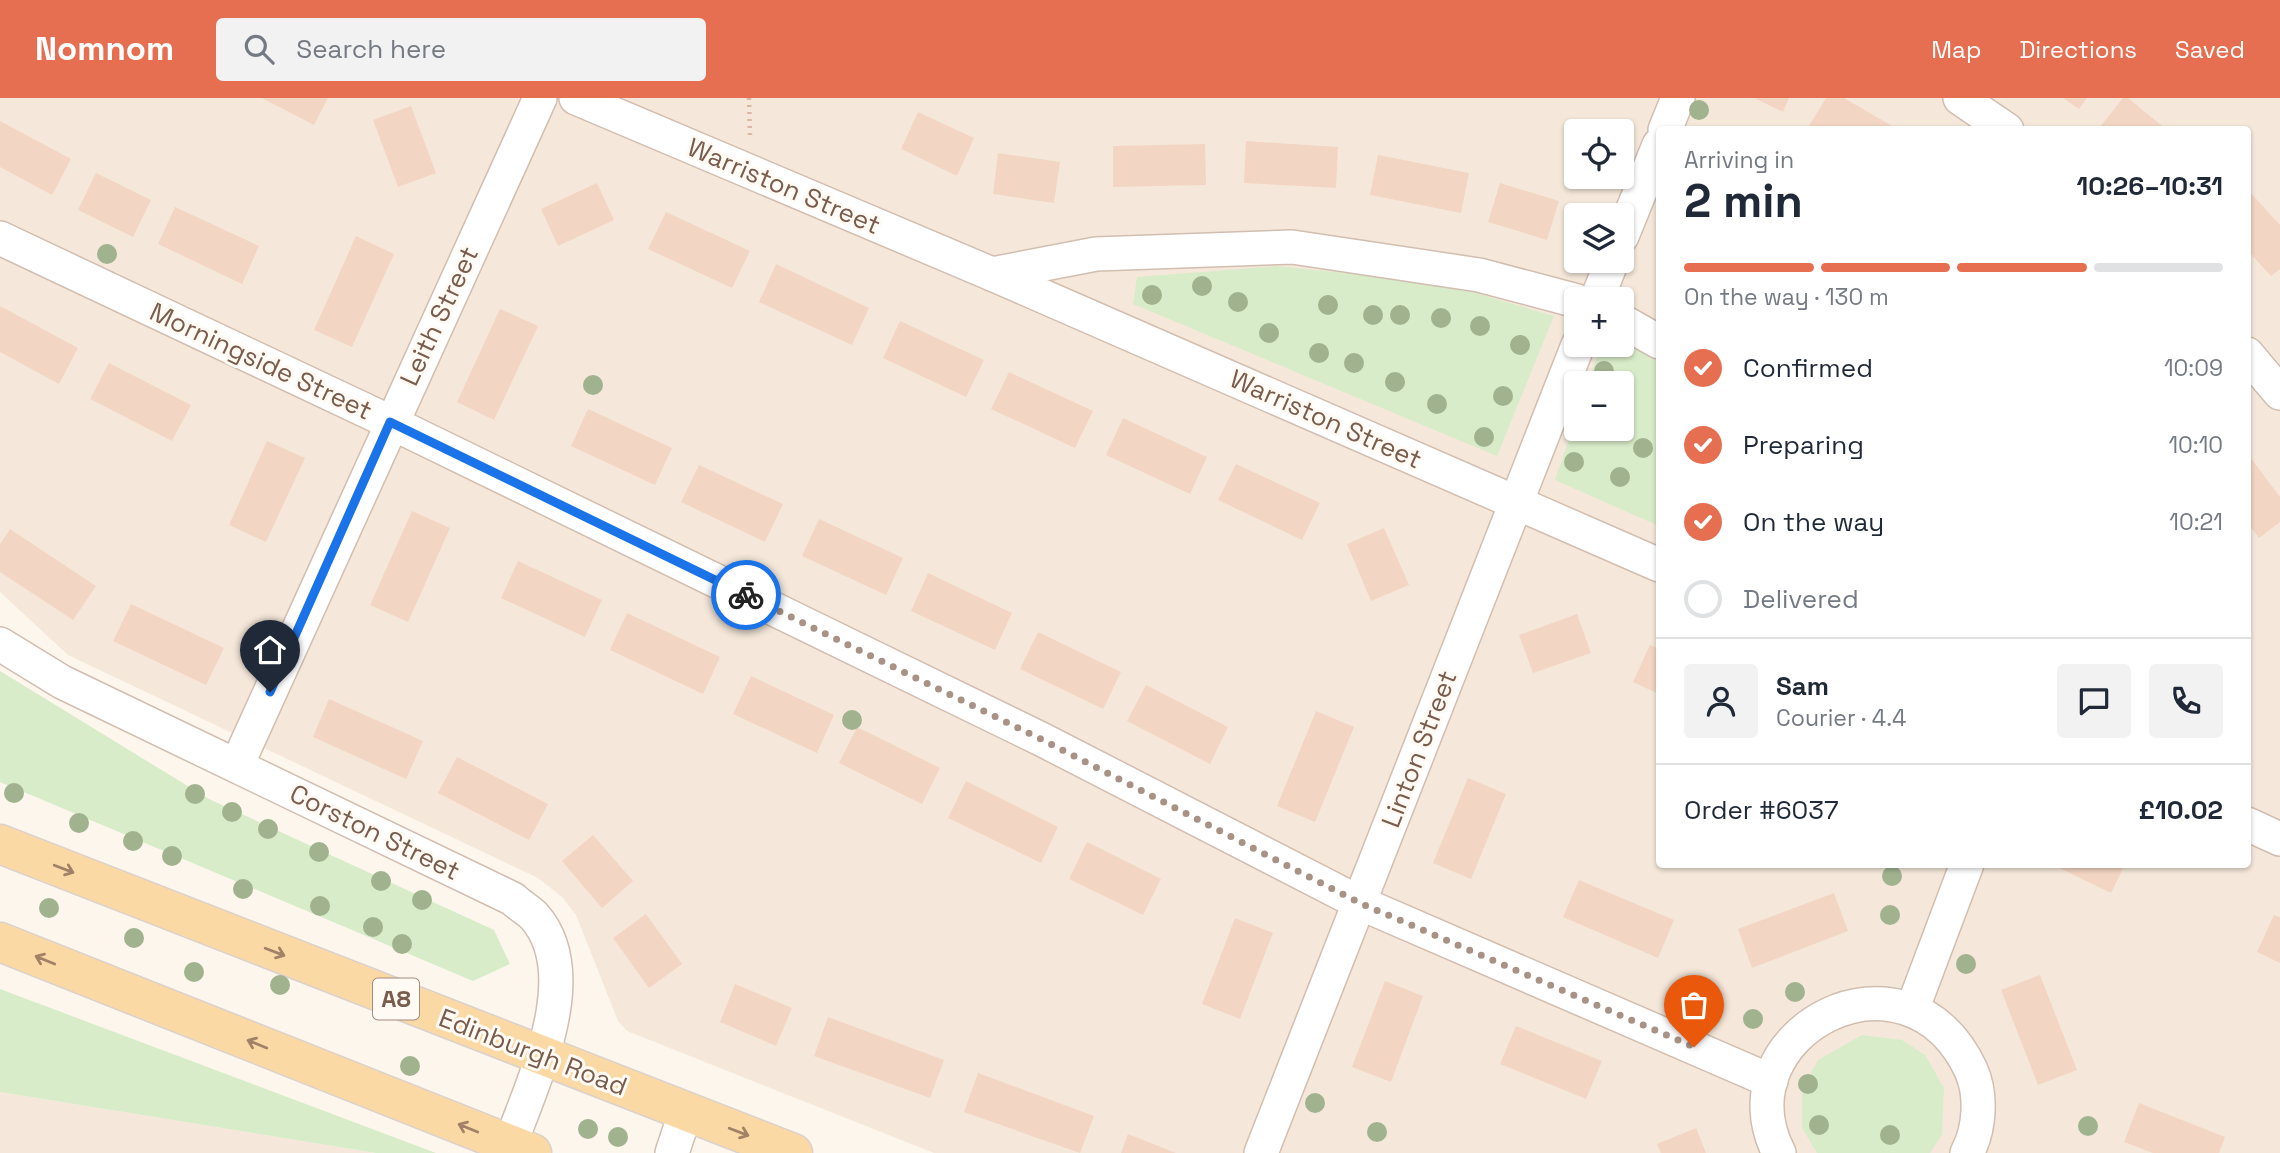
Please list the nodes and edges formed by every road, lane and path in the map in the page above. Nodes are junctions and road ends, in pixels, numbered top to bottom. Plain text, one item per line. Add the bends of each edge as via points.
1 (540, 98) edge
2 (576, 98) edge
3 (1678, 98) edge
4 (1960, 98) edge
5 (1667, 126) edge
6 (2001, 126) edge
7 (1656, 152) edge
8 (1634, 206) edge
9 (0, 238) edge
10 (992, 274) junction
11 (1564, 298) edge
12 (1634, 327) edge
13 (1656, 339) edge
14 (1573, 357) edge
15 (2251, 359) edge
16 (2280, 393) edge
17 (390, 422) junction
18 (1514, 502) junction
19 (1656, 564) edge
20 (0, 644) edge
21 (237, 765) junction
22 (2251, 826) edge
23 (2280, 839) edge
24 (0, 844) edge
25 (1966, 868) edge
26 (1360, 903) junction
27 (0, 942) edge
28 (1912, 1010) junction
29 (541, 1056) junction
30 (1771, 1081) junction
31 (686, 1111) junction
32 (521, 1149) edge
33 (1979, 1150) edge
34 (672, 1153) edge
35 (793, 1153) edge
36 (1261, 1153) edge
37 (1779, 1153) edge

1 - 17 street, Leith Street
2 - 10 street, Warriston Street
3 - 5 street
4 - 6 street
7 - 8 street
9 - 17 street, Morningside Street
10 - 11 street via 1096,254 1292,247 1479,275
10 - 18 street, Warriston Street
12 - 13 street
14 - 18 street, Linton Street
15 - 16 street
17 - 21 street, Leith Street
17 - 26 street, Morningside Street via 1043,740
18 - 19 street, Warriston Street
18 - 26 street, Linton Street
20 - 21 street, Corston Street via 62,682
21 - 29 street, Corston Street via 513,899 534,916 548,938 555,970 553,1019
22 - 23 street
24 -> 29 main road, Edinburgh Road / A8
25 - 28 street
26 - 30 street, Morningside Street
26 - 36 street, Linton Street
32 -> 27 main road
28 - 30 street via 1878,1002 1842,1007 1811,1023 1786,1048
28 - 33 street via 1940,1027 1962,1051 1975,1080
29 - 31 main road, Edinburgh Road / A8
29 - 32 street, Corston Street
30 - 37 street via 1768,1111
31 - 34 street
31 -> 35 main road, Edinburgh Road / A8

